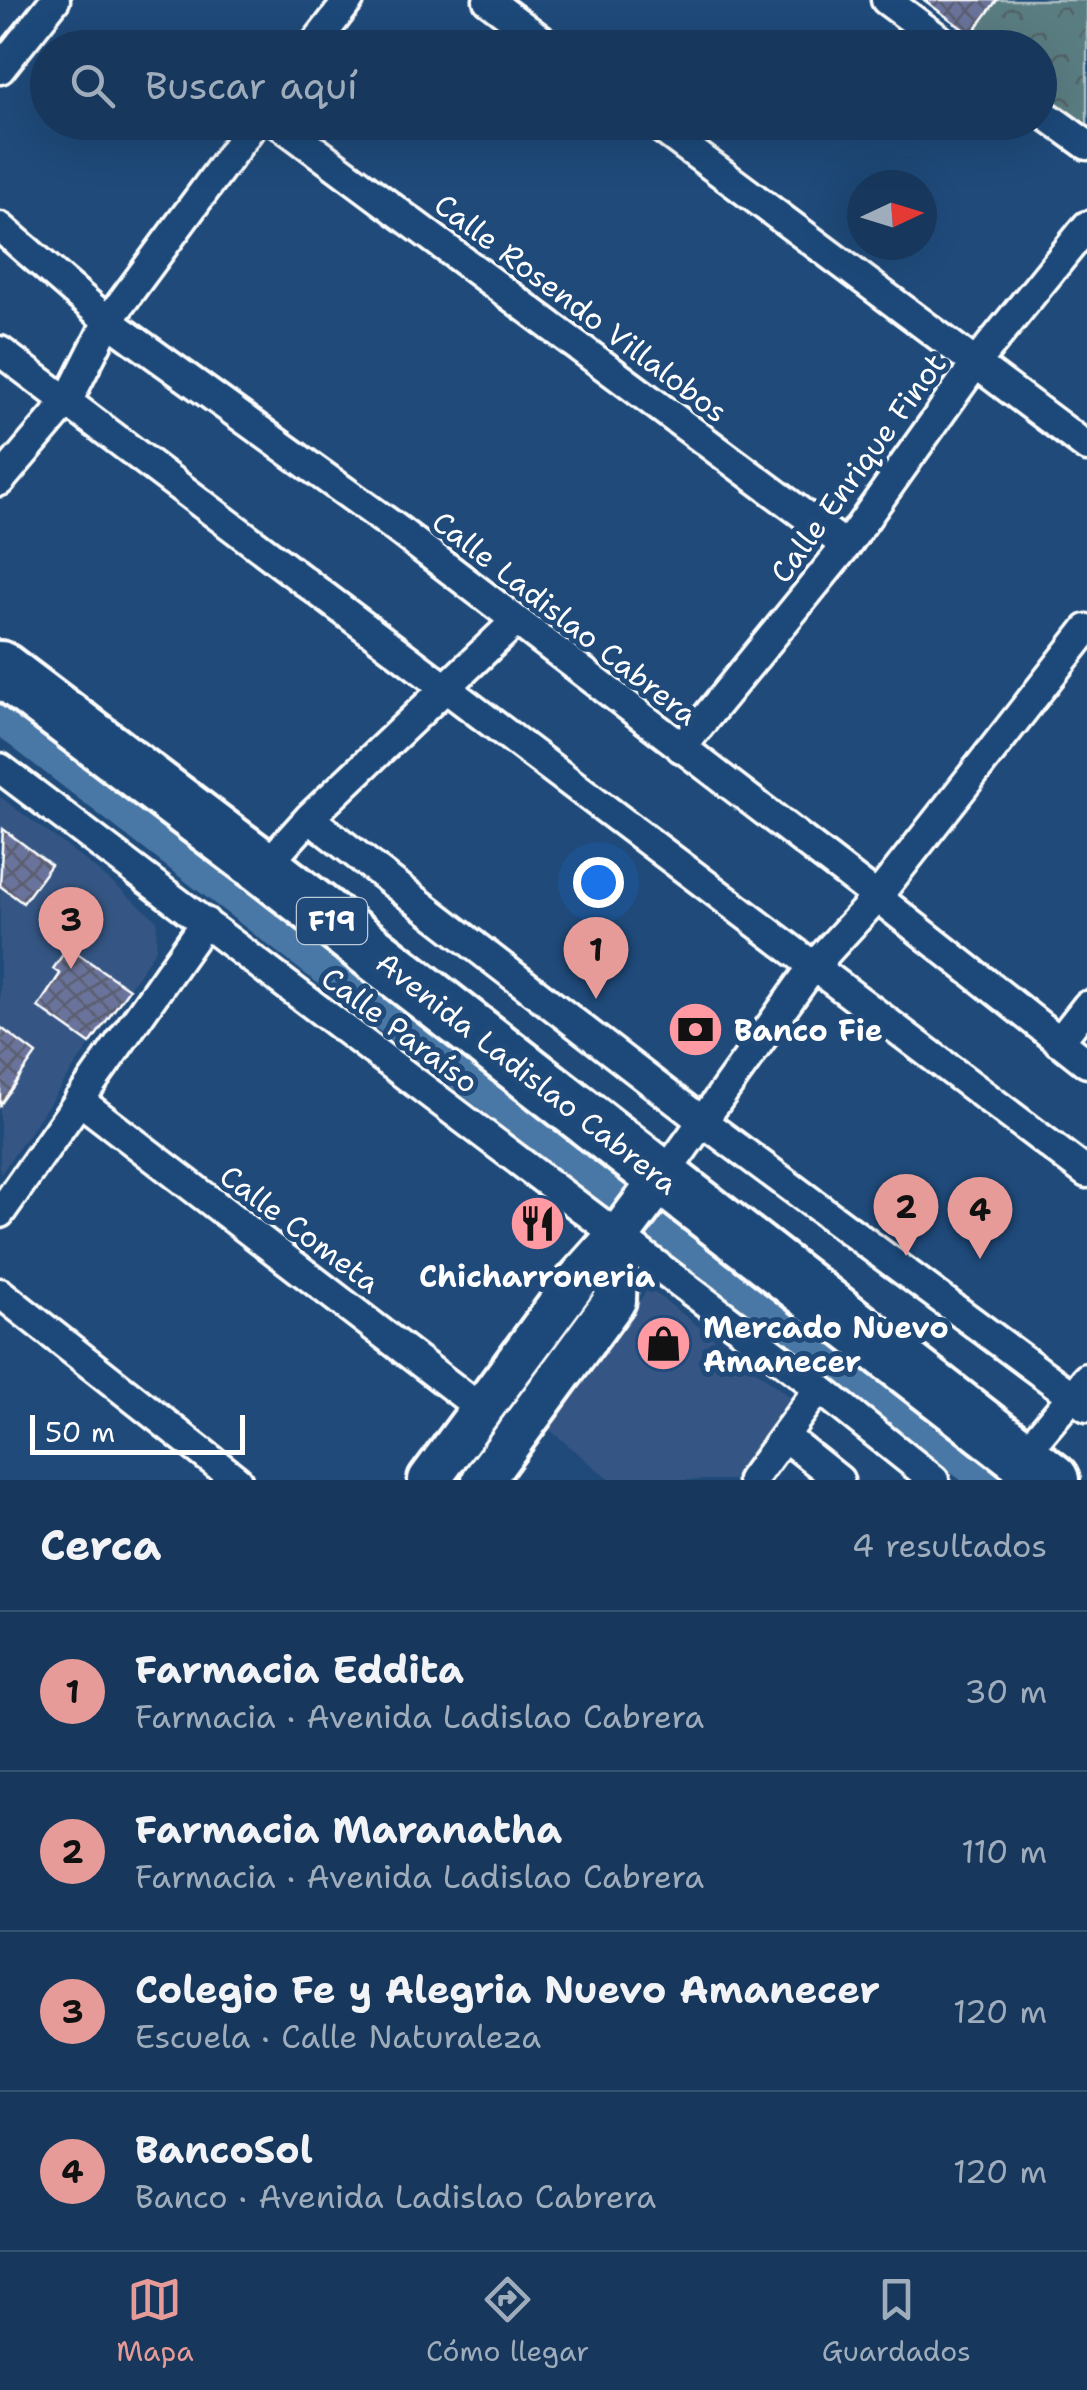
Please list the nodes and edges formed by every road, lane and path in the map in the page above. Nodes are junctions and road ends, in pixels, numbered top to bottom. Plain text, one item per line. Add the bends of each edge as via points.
1 (55, 0) edge
2 (349, 0) edge
3 (488, 0) edge
4 (886, 0) edge
5 (31, 30) edge
6 (326, 30) edge
7 (528, 30) edge
8 (927, 30) edge
9 (30, 31) edge
10 (0, 68) edge
11 (1057, 123) edge
12 (242, 140) edge
13 (301, 140) edge
14 (676, 140) edge
15 (1087, 145) edge
16 (1087, 226) edge
17 (0, 227) edge
18 (108, 321) junction
19 (0, 351) edge
20 (976, 362) junction
21 (67, 402) junction
22 (1087, 447) edge
23 (0, 481) edge
24 (846, 546) junction
25 (515, 622) junction
26 (1087, 629) edge
27 (0, 668) edge
28 (444, 689) junction
29 (681, 748) junction
30 (0, 768) edge
31 (309, 818) junction
32 (264, 868) junction
33 (877, 897) junction
34 (206, 922) junction
35 (812, 968) junction
36 (1087, 1006) edge
37 (1059, 1042) junction
38 (1087, 1063) edge
39 (79, 1100) junction
40 (702, 1121) junction
41 (1087, 1173) edge
42 (637, 1211) junction
43 (0, 1212) edge
44 (0, 1293) edge
45 (820, 1388) junction
46 (1082, 1394) edge
47 (481, 1409) junction
48 (784, 1436) junction
49 (1037, 1468) edge
50 (237, 1480) edge
51 (430, 1480) edge
52 (483, 1480) edge
53 (752, 1480) edge
54 (839, 1480) edge
55 (934, 1480) edge

1 - 5 street
2 - 6 street
3 - 7 street
4 - 8 street
9 - 10 street
11 - 15 street
12 - 18 street
13 - 24 street, Calle Rosendo Villalobos
14 - 20 street
16 - 20 street, Calle Enrique Finot
17 - 18 street, Calle Ladislao Cabrera
18 - 21 street
18 - 25 street, Calle Ladislao Cabrera
19 - 21 street
20 - 22 street
20 - 24 street, Calle Enrique Finot
21 - 23 street
21 - 28 street
24 - 29 street, Calle Enrique Finot
25 - 28 street
25 - 29 street, Calle Ladislao Cabrera
26 - 33 street
27 - 32 highway, Avenida Ladislao Cabrera / F19
28 - 31 street
28 - 35 street
29 - 33 street, Calle Ladislao Cabrera
30 - 34 street, Calle Paraíso
31 - 32 street
31 - 40 street
32 - 42 highway, Avenida Ladislao Cabrera / F19
33 - 35 street
33 - 37 street, Calle Ladislao Cabrera
34 - 39 street
34 - 42 street, Calle Paraíso
35 - 40 street
35 - 41 street
36 - 37 street
37 - 38 street, Calle Ladislao Cabrera
39 - 43 street
39 - 47 street, Calle Cometa
40 - 42 street
40 - 46 street
42 - 45 street
42 - 47 street
42 - 49 highway, Avenida Ladislao Cabrera / F19
42 - 52 street via 614,1300
44 - 50 street
45 - 48 street
45 - 55 street
46 - 49 street
47 - 51 street
48 - 53 street
48 - 54 street

